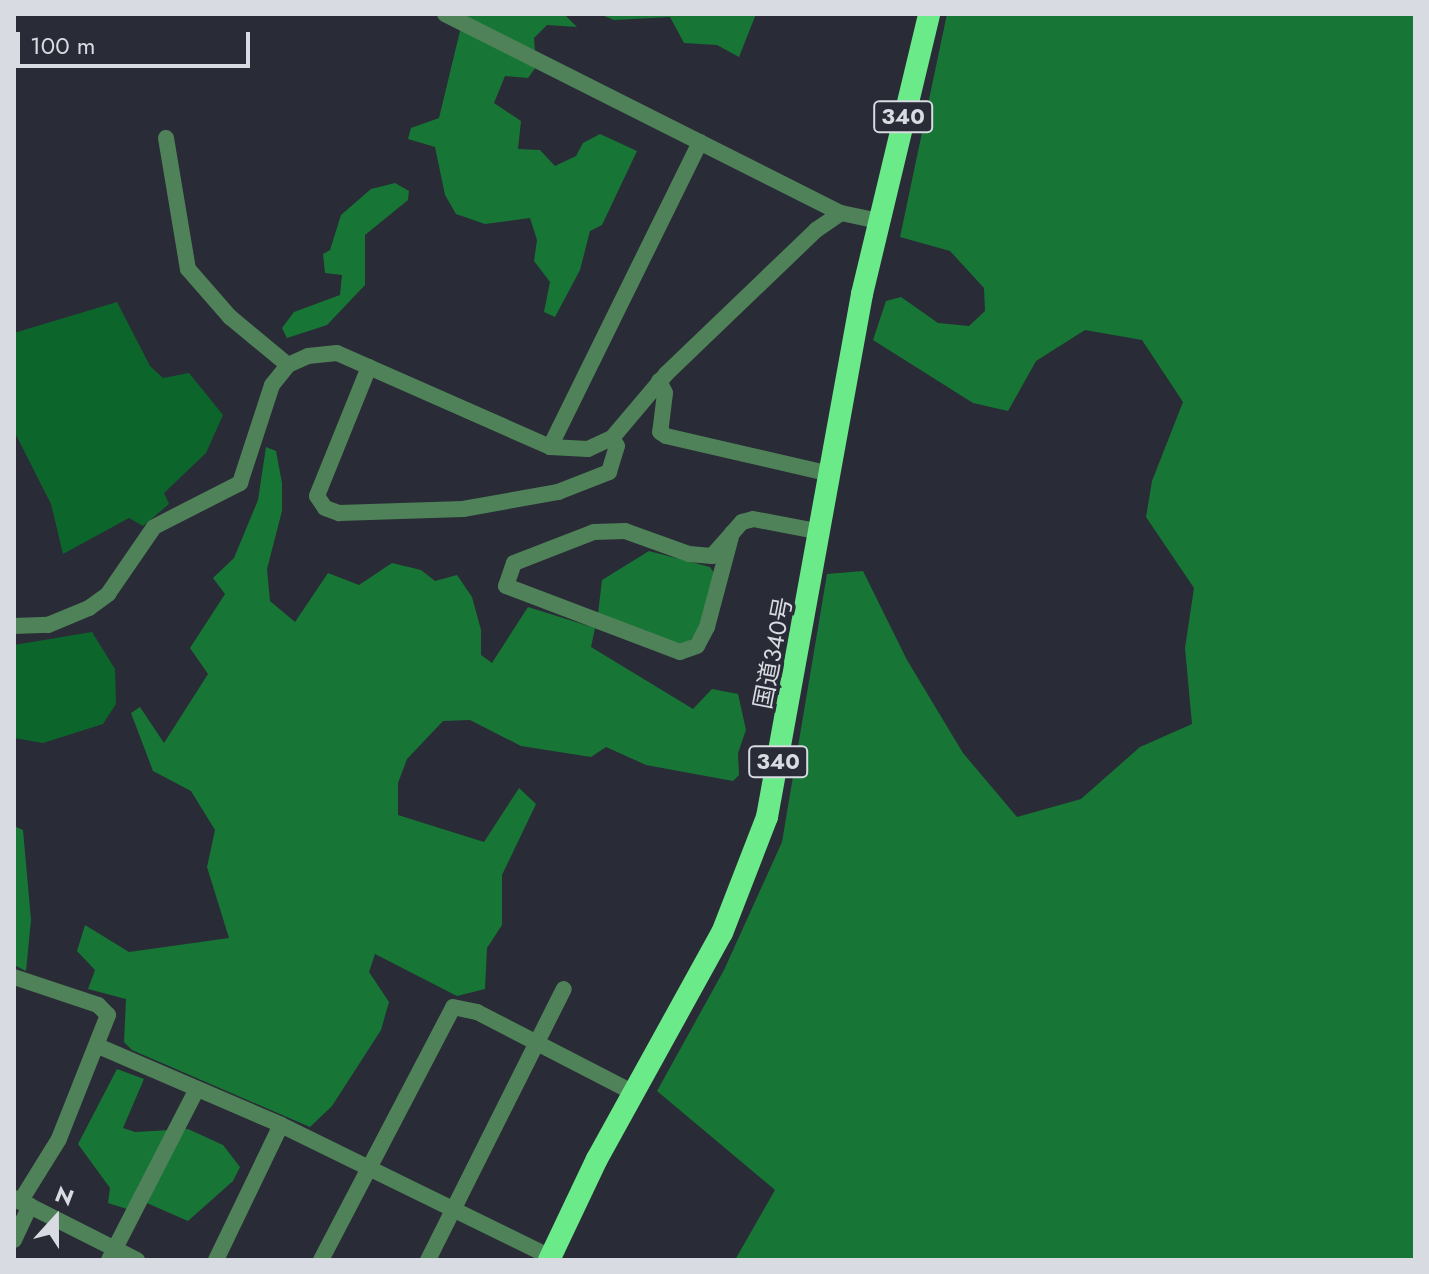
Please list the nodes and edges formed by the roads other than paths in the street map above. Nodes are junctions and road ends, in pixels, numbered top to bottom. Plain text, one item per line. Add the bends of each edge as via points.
1 (445, 14) edge
2 (929, 14) edge
3 (166, 138) dead end
4 (700, 142) junction
5 (841, 213) junction
6 (878, 221) junction
7 (288, 365) junction
8 (369, 367) junction
9 (659, 381) junction
10 (612, 438) junction
11 (550, 447) junction
12 (831, 474) junction
13 (821, 532) junction
14 (732, 533) junction
15 (14, 626) edge
16 (14, 977) edge
17 (564, 989) dead end
18 (98, 1046) junction
19 (537, 1046) junction
20 (197, 1089) junction
21 (634, 1093) junction
22 (281, 1125) junction
23 (368, 1168) junction
24 (21, 1202) edge
25 (453, 1213) junction
26 (14, 1240) edge
27 (112, 1254) edge
28 (550, 1258) edge
29 (137, 1260) edge
30 (216, 1260) edge
31 (321, 1260) edge
32 (428, 1260) edge

1 - 4 street
2 - 6 highway, 国道340号 / 340
3 - 7 street via 188,269 230,317
4 - 5 street
4 - 11 street
5 - 6 street
5 - 9 street via 816,230
6 - 12 highway, 国道340号 / 340
7 - 8 street via 337,353
7 - 15 street via 272,385 240,483 154,527 108,594 89,608 48,625
8 - 10 street via 317,496 325,508 339,513 463,509 558,492 609,472 617,446
8 - 11 street
9 - 10 street
9 - 12 street via 665,393 660,432 666,436
10 - 11 street via 588,449
12 - 13 highway, 国道340号 / 340
13 - 14 street via 753,519
13 - 21 highway, 国道340号 / 340 via 756,852 722,933
14 - 14 street via 712,556 689,554 625,531 594,532 514,563 506,586 680,652 697,646 707,627
16 - 18 street via 98,1005 108,1015
17 - 19 street
18 - 20 street
18 - 24 street via 59,1139
19 - 21 street
19 - 23 street via 464,1007 447,1011
19 - 25 street
20 - 22 street
20 - 27 street
21 - 28 highway, 国道340号 / 340
22 - 23 street
22 - 30 street
23 - 25 street
23 - 31 street
24 - 26 street
24 - 27 street
25 - 28 street
25 - 32 street
27 - 29 street

